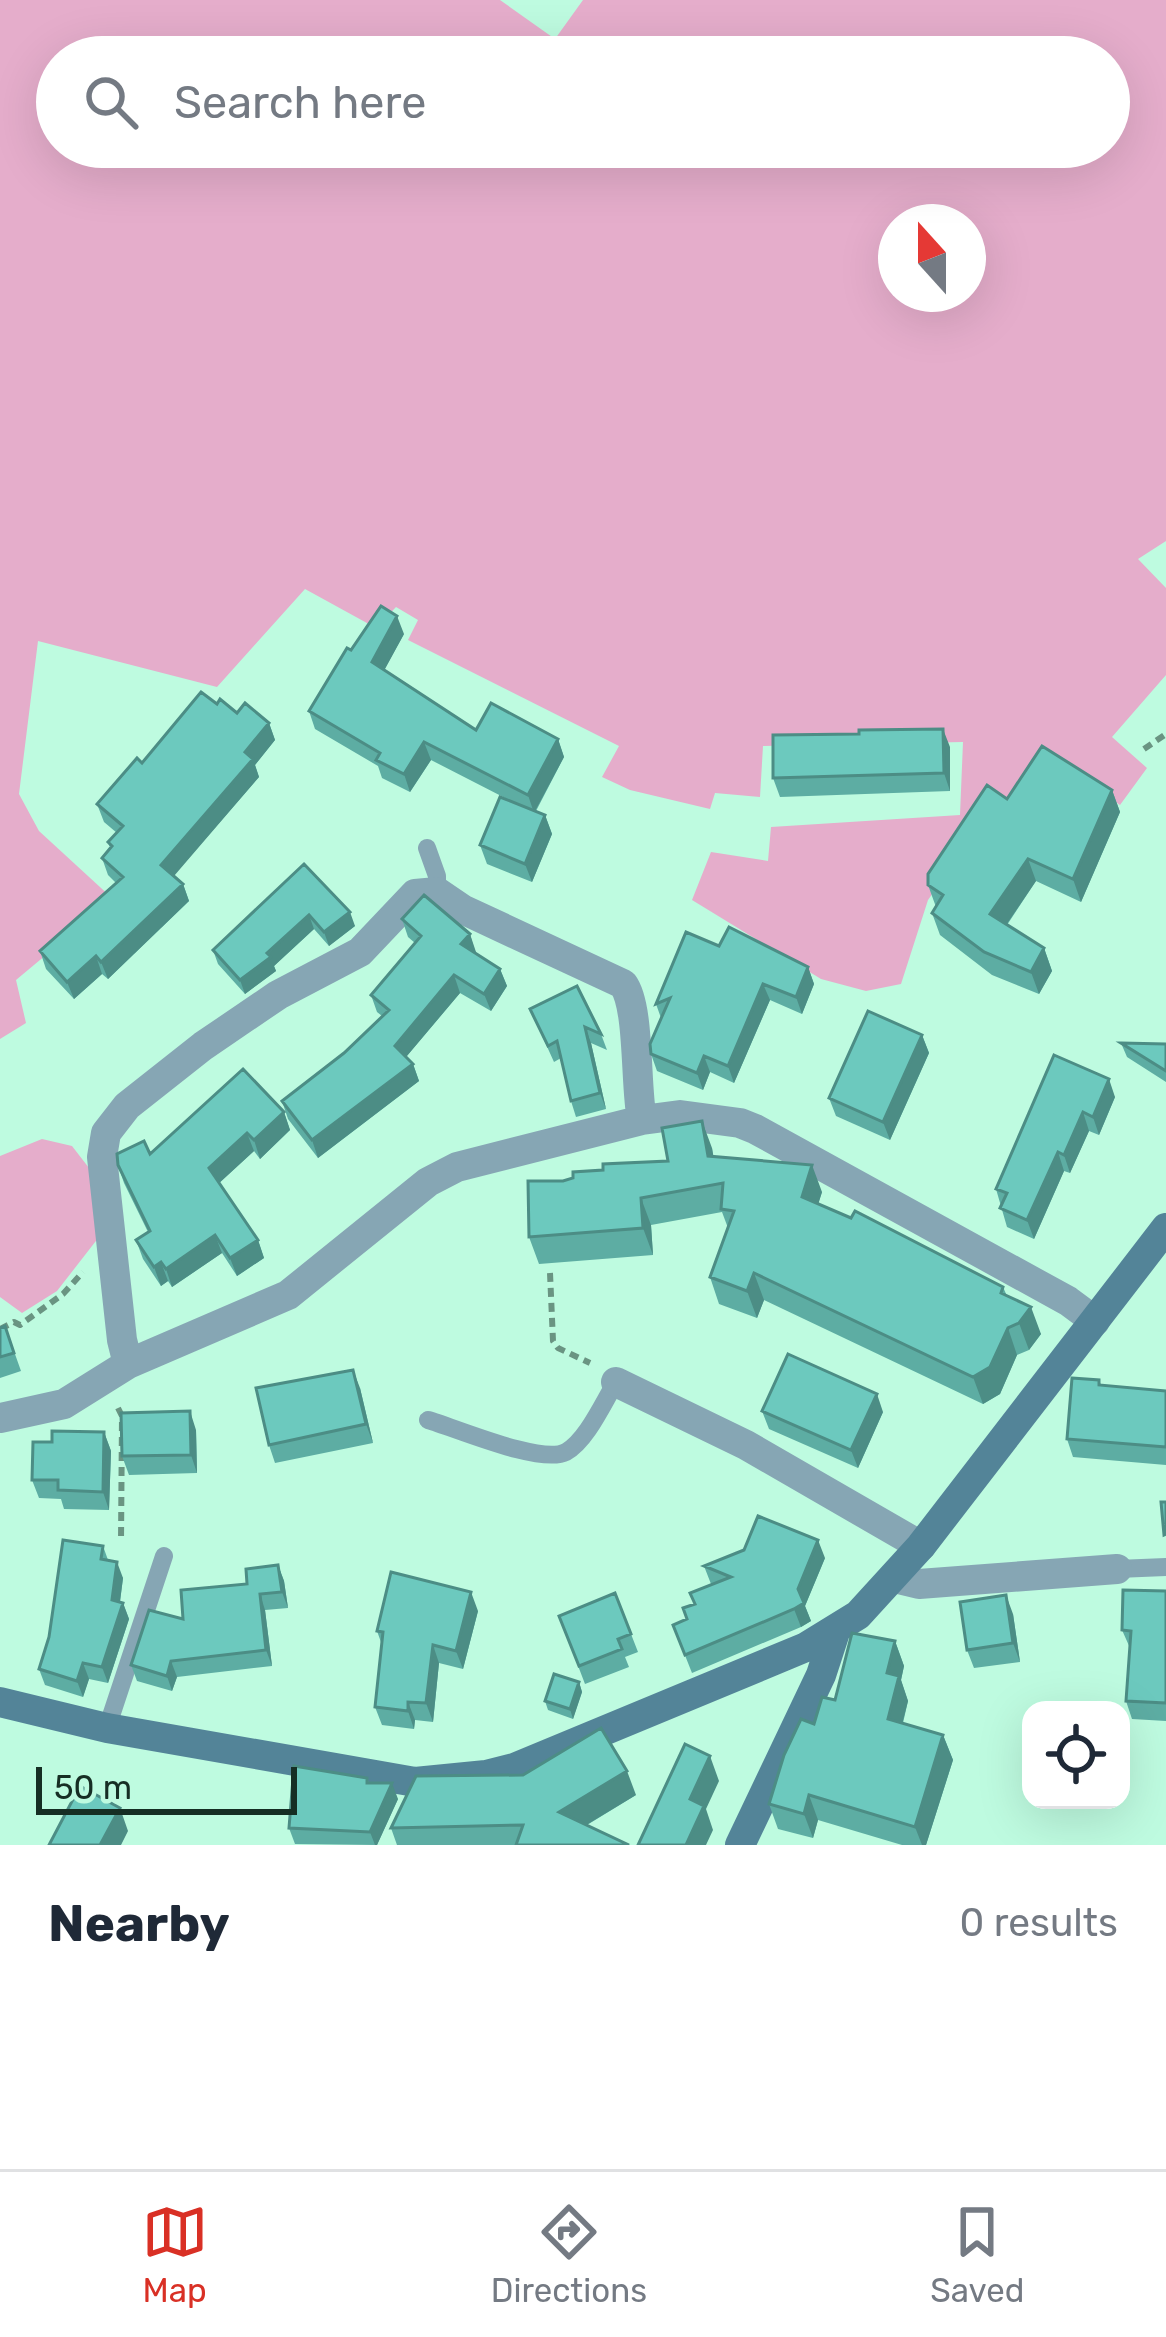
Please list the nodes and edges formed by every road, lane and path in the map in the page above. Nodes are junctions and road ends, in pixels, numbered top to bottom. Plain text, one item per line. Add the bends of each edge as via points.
1 (1166, 734) edge
2 (1144, 749) dead end
3 (427, 848) dead end
4 (437, 892) junction
5 (642, 1120) junction
6 (1166, 1228) edge
7 (87, 1267) dead end
8 (550, 1273) dead end
9 (1095, 1321) junction
10 (0, 1329) edge
11 (128, 1364) junction
12 (616, 1382) junction
13 (0, 1418) edge
14 (428, 1420) dead end
15 (122, 1426) edge
16 (122, 1542) dead end
17 (921, 1546) junction
18 (164, 1556) dead end
19 (1166, 1567) edge
20 (1117, 1569) joint
21 (894, 1578) junction
22 (835, 1632) junction
23 (0, 1702) edge
24 (107, 1728) junction
25 (740, 1845) edge

1 - 2 path
3 - 4 lane
4 - 5 street via 623,984 633,1004
4 - 11 street via 415,894 360,952 259,1008 114,1120 102,1157
5 - 9 street via 680,1115 754,1129
5 - 11 street via 457,1167 288,1295
6 - 9 street
7 - 10 path via 38,1313
8 - 12 path via 553,1341
9 - 17 street
11 - 13 street via 64,1404
12 - 14 lane via 579,1439 558,1454
12 - 17 street via 746,1445
15 - 16 path
17 - 21 street
18 - 24 lane
19 - 20 lane
20 - 21 street via 919,1583
21 - 22 street
22 - 24 street via 514,1768 413,1793
22 - 25 street
23 - 24 street

